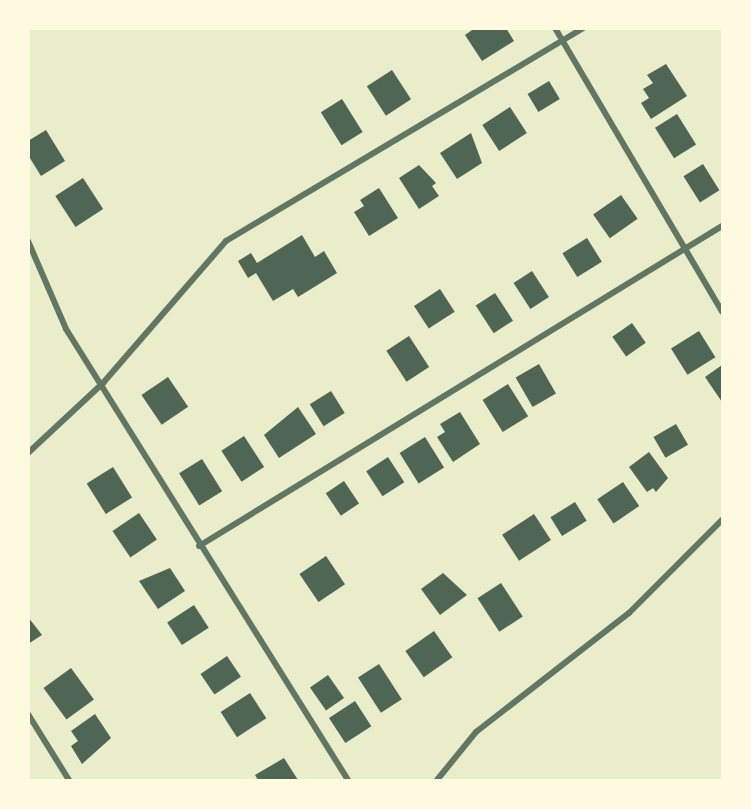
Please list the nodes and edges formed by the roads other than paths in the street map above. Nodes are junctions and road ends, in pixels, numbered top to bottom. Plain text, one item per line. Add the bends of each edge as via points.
1 (555, 28) edge
2 (583, 28) edge
3 (562, 41) junction
4 (723, 226) edge
5 (28, 241) edge
6 (685, 249) junction
7 (723, 310) edge
8 (104, 383) junction
9 (28, 453) edge
10 (723, 520) edge
11 (199, 546) junction
12 (28, 714) edge
13 (69, 780) edge
14 (348, 780) edge
15 (437, 780) edge

1 - 3 street
2 - 3 street
3 - 6 street
3 - 8 street via 226,241
4 - 6 street
5 - 8 street via 66,329
6 - 7 street
6 - 11 street
8 - 9 street
8 - 11 street
10 - 15 street via 611,629 476,732
11 - 14 street
12 - 13 street

